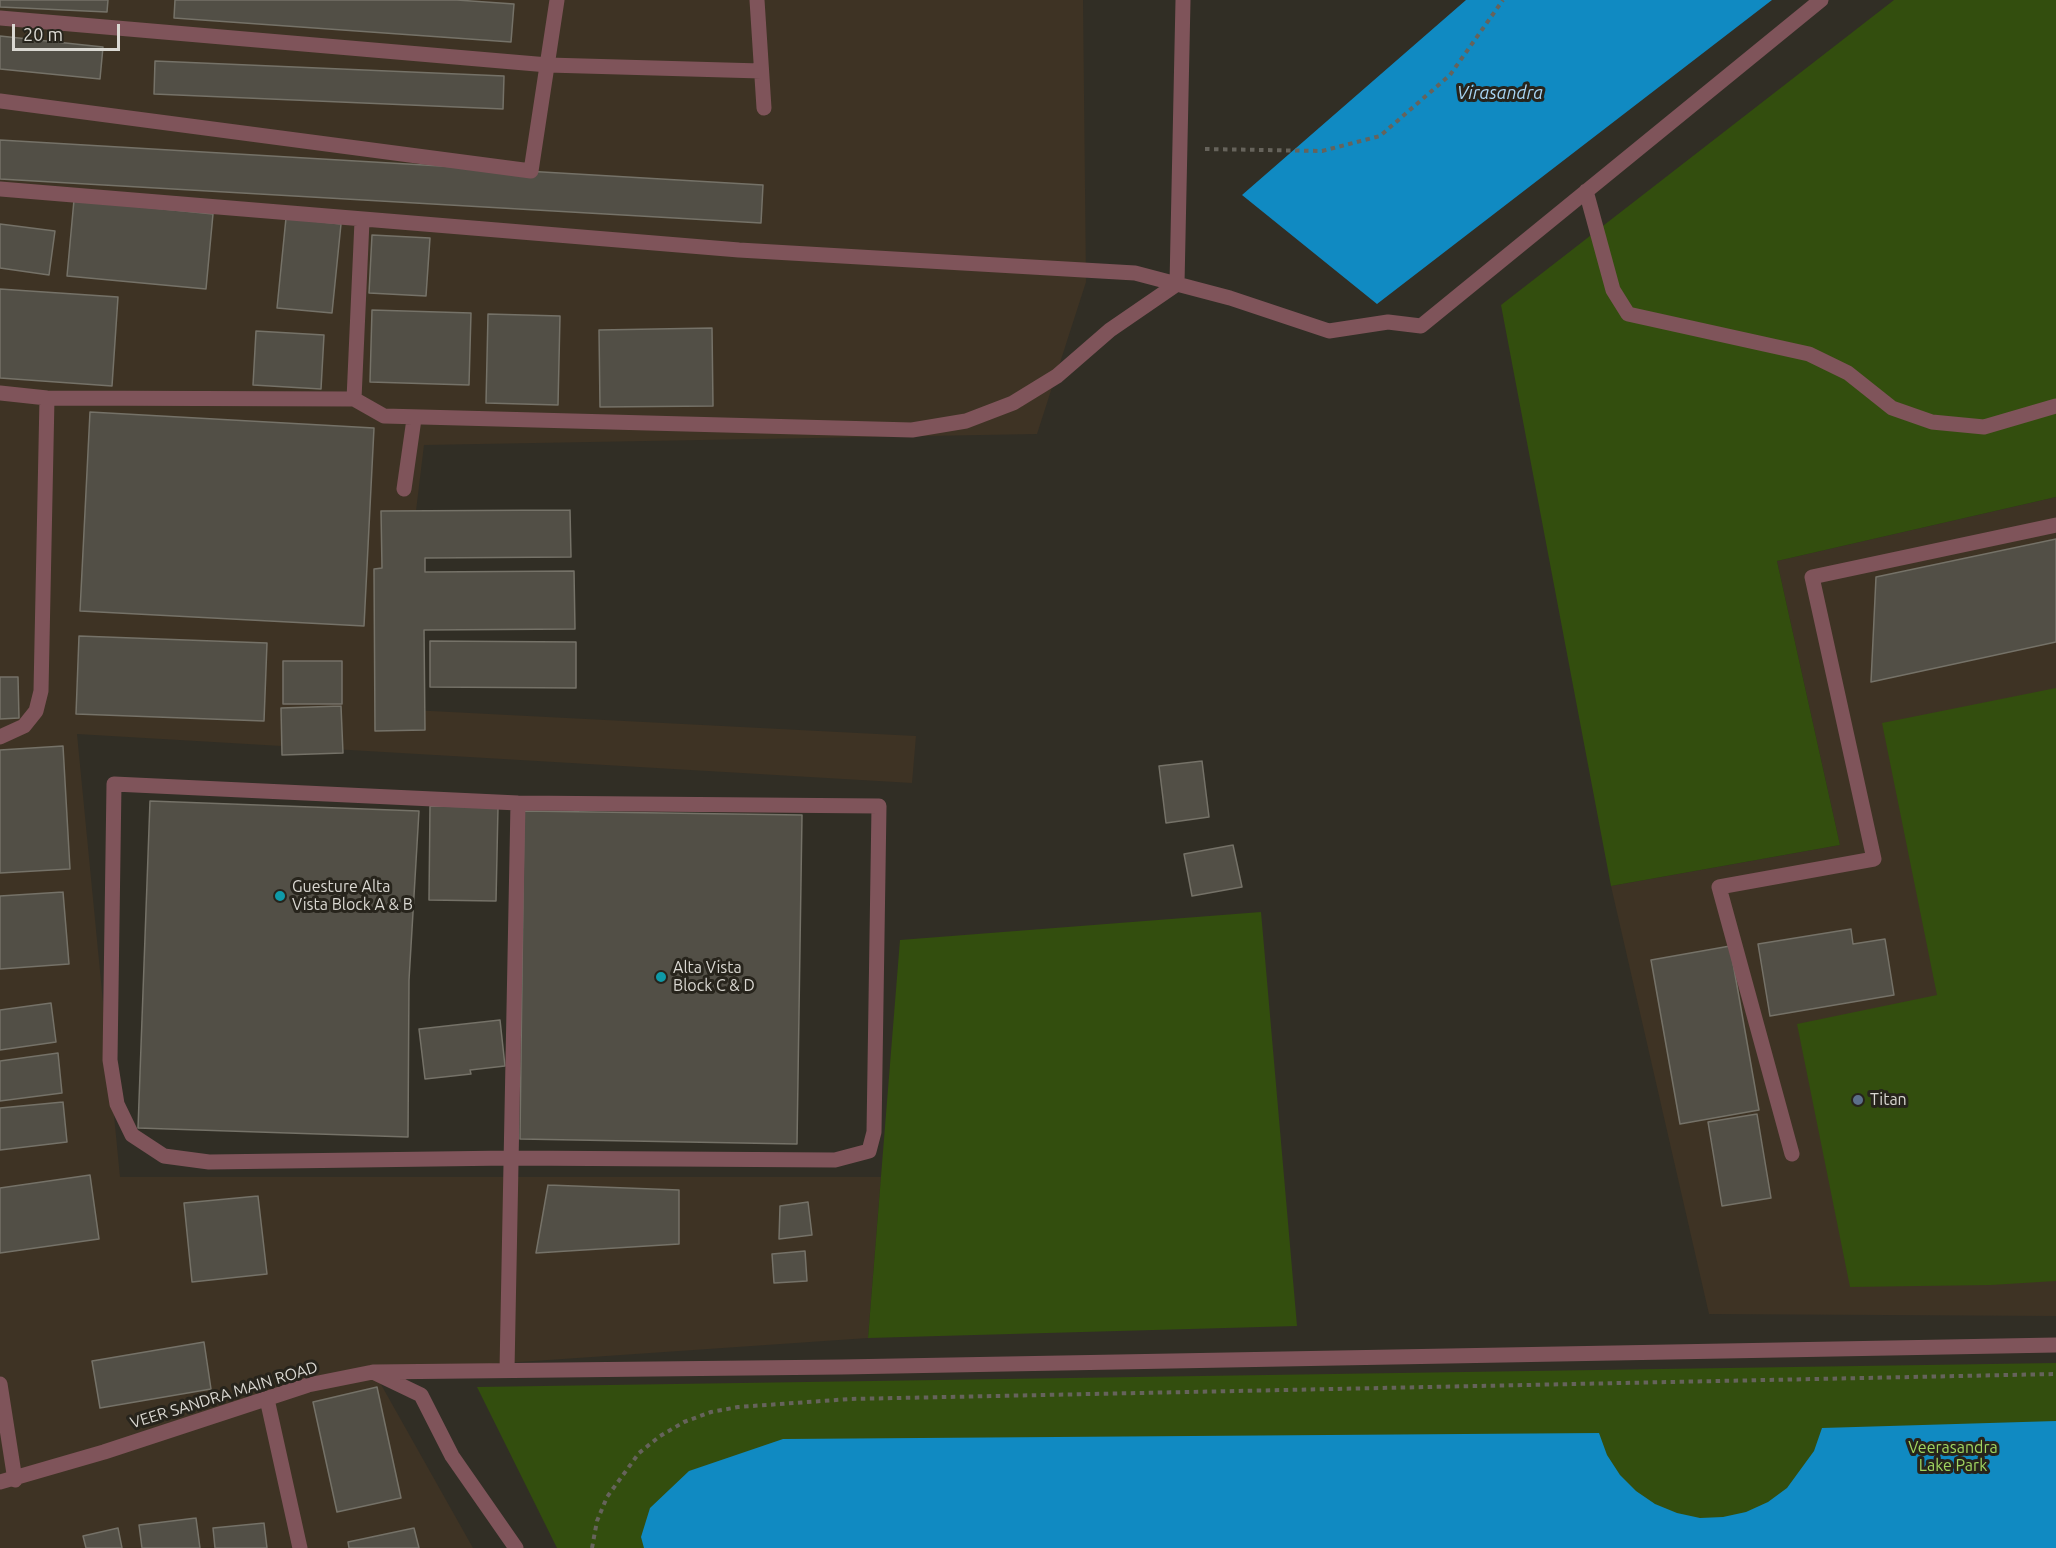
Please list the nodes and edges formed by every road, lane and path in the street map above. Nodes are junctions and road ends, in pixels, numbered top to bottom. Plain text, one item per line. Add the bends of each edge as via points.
1 (557, 0) edge
2 (758, 0) edge
3 (1184, 0) edge
4 (1503, 0) edge
5 (1821, 0) edge
6 (0, 18) edge
7 (548, 65) junction
8 (761, 71) junction
9 (0, 101) edge
10 (764, 108) dead end
11 (1180, 149) junction
12 (0, 189) edge
13 (1586, 191) junction
14 (362, 221) junction
15 (1177, 284) junction
16 (0, 393) edge
17 (47, 398) junction
18 (354, 399) junction
19 (2056, 406) edge
20 (414, 419) junction
21 (404, 489) dead end
22 (2056, 525) edge
23 (0, 737) edge
24 (518, 803) junction
25 (1792, 1154) dead end
26 (510, 1158) junction
27 (2056, 1345) edge
28 (507, 1370) junction
29 (373, 1372) junction
30 (2056, 1374) edge
31 (0, 1384) edge
32 (267, 1399) junction
33 (7, 1481) edge
34 (300, 1548) edge
35 (516, 1548) edge
36 (592, 1548) edge

1 - 7 street
2 - 8 street
3 - 11 street
4 - 11 path via 1450,75 1380,136 1322,151
5 - 13 street
6 - 7 street
7 - 8 street
7 - 9 street via 531,171
8 - 10 street
11 - 15 street
12 - 14 street
13 - 15 street via 1421,326 1388,322 1329,331 1230,297
13 - 19 street via 1613,290 1628,314 1809,354 1848,373 1892,408 1932,422 1984,427
14 - 15 street via 739,250 1136,273
14 - 18 street
15 - 20 street via 1110,330 1057,376 1013,404 966,421 912,430
16 - 17 street
17 - 18 street
17 - 23 street via 41,691 36,711 24,726
18 - 20 street via 384,416
20 - 21 street
22 - 25 street via 1812,577 1874,859 1719,886
24 - 26 street
24 - 26 street via 879,806 874,1132 869,1151 835,1160
24 - 26 street via 114,784 110,1060 117,1104 132,1135 164,1156 209,1162
26 - 28 street
27 - 28 street, VEER SANDRA MAIN ROAD
28 - 29 street, VEER SANDRA MAIN ROAD
29 - 32 street, VEER SANDRA MAIN ROAD via 308,1385
29 - 35 street via 421,1395 452,1456
30 - 36 path via 850,1399 738,1407 684,1422 639,1453 607,1497
31 - 33 street
32 - 33 street, VEER SANDRA MAIN ROAD
32 - 34 street

